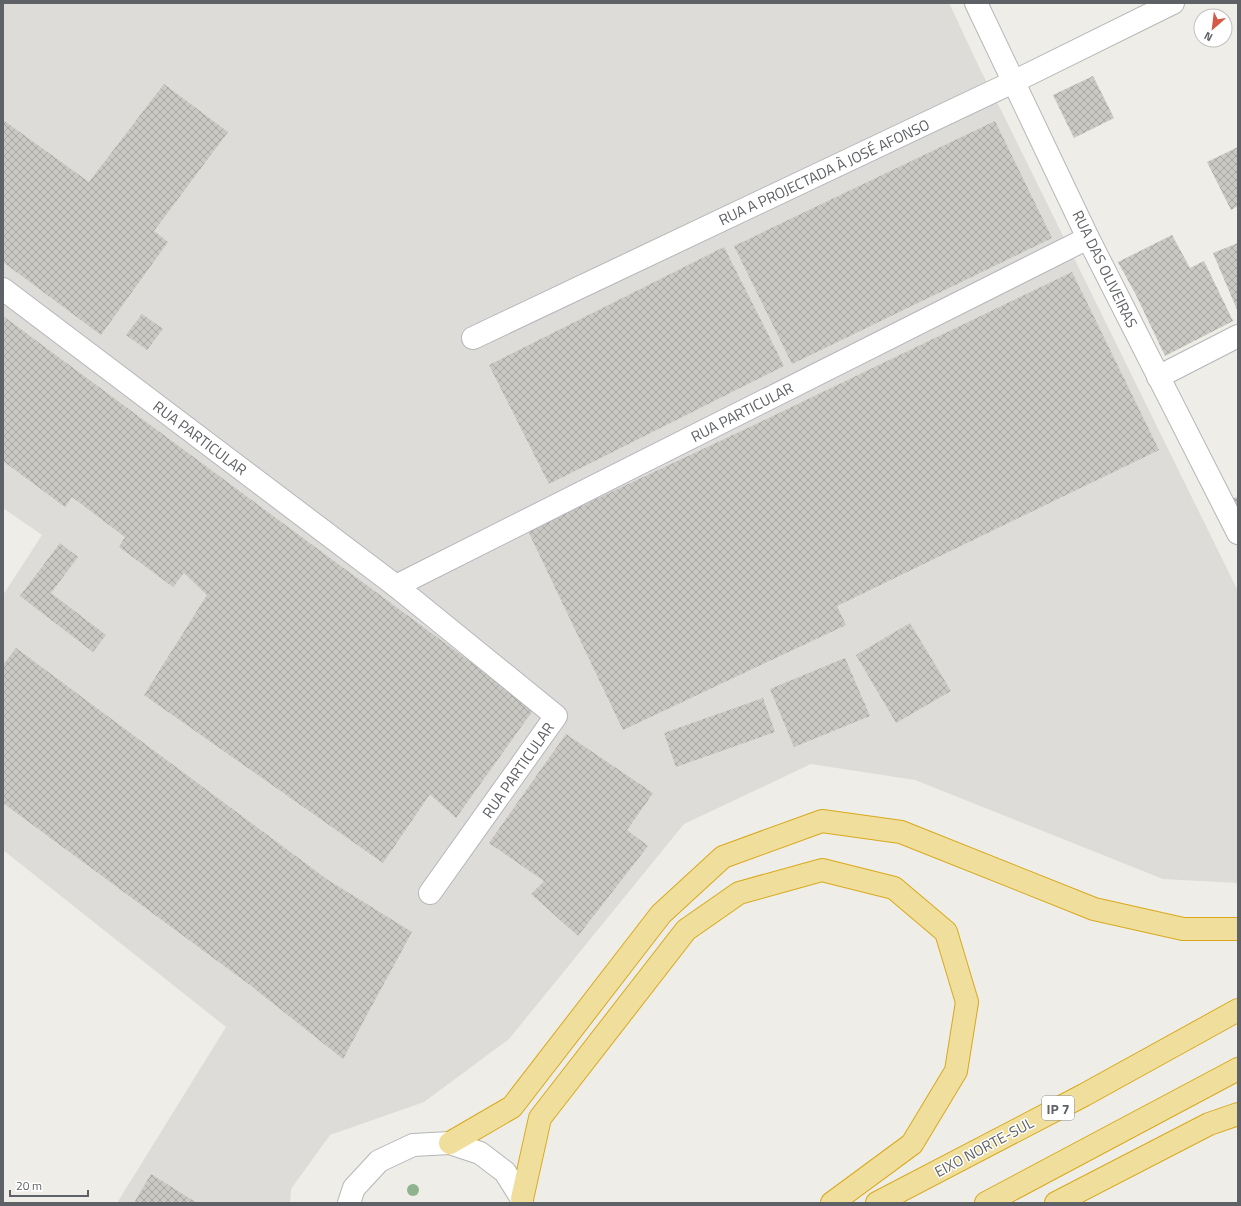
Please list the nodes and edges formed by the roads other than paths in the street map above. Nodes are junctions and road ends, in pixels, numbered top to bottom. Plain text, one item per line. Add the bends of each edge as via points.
1 (976, 3) edge
2 (1173, 3) edge
3 (1014, 82) junction
4 (1088, 238) junction
5 (3, 289) edge
6 (1238, 336) edge
7 (473, 338) dead end
8 (1158, 377) junction
9 (1238, 533) edge
10 (396, 586) junction
11 (430, 893) dead end
12 (1238, 930) edge
13 (1238, 1010) edge
14 (1238, 1069) edge
15 (1238, 1114) edge
16 (450, 1143) junction
17 (522, 1201) edge
18 (349, 1203) edge
19 (832, 1203) edge
20 (877, 1203) edge
21 (986, 1203) edge
22 (1056, 1203) edge

1 - 3 street, RUA DAS OLIVEIRAS
2 - 3 street, RUA A PROJECTADA À JOSÉ AFONSO
3 - 4 street, RUA DAS OLIVEIRAS
3 - 7 street, RUA A PROJECTADA À JOSÉ AFONSO
4 - 8 street, RUA DAS OLIVEIRAS
4 - 10 street, RUA PARTICULAR
5 - 10 street, RUA PARTICULAR
6 - 8 street
8 - 9 street, RUA DAS OLIVEIRAS
10 - 11 street, RUA PARTICULAR via 556,716
12 - 16 highway via 1183,929 1094,909 901,832 822,821 723,857 661,914 512,1108
13 - 20 highway, EIXO NORTE-SUL / IP 7 via 1084,1095
14 - 21 highway
15 - 22 highway via 1209,1124
16 - 17 street via 480,1153 505,1172
16 - 18 street via 412,1145 379,1161 354,1188
17 - 19 highway via 540,1118 686,930 739,893 822,870 894,888 946,932 967,1002 956,1071 912,1144

